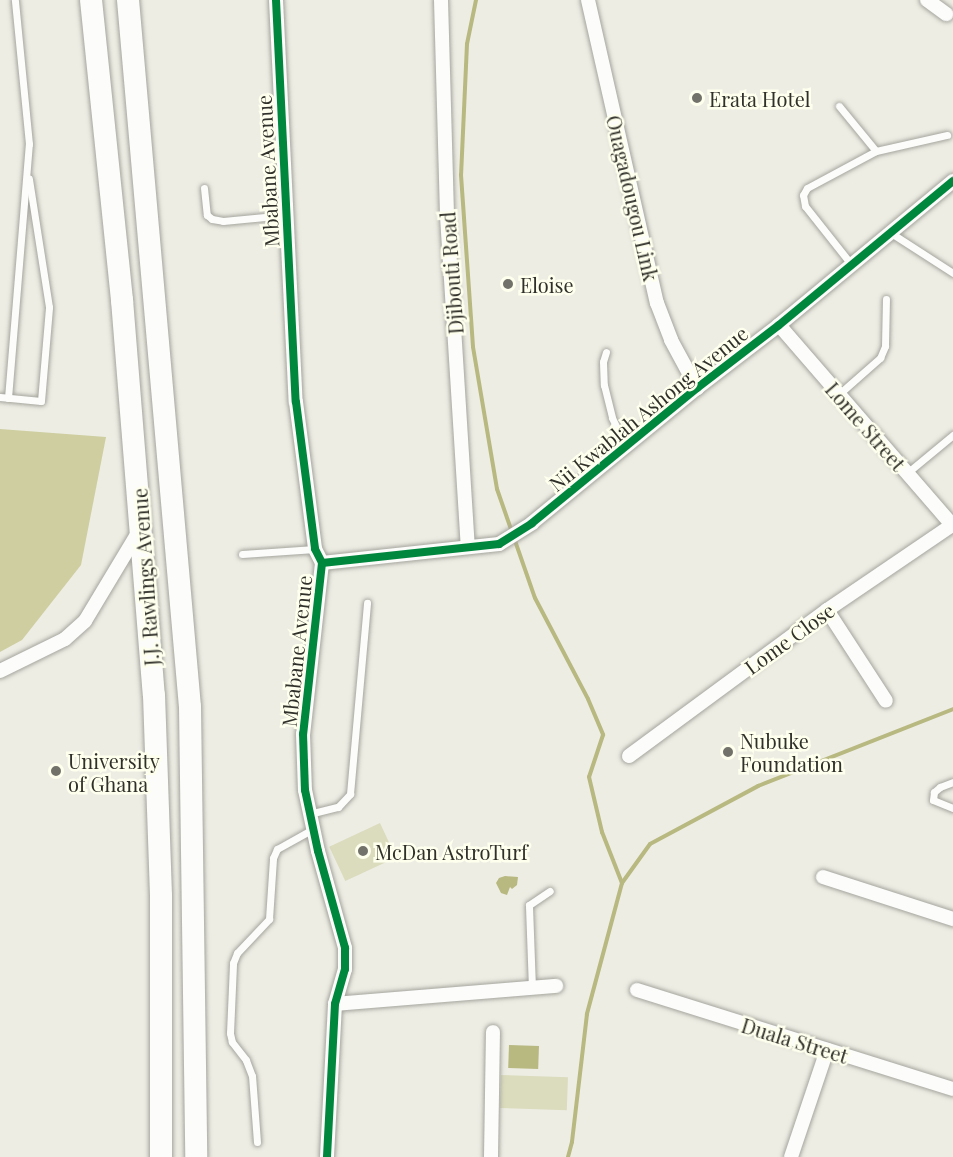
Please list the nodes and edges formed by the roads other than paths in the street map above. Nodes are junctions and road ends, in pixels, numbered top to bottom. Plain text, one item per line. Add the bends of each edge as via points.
1 (15, 0) edge
2 (91, 0) edge
3 (128, 0) edge
4 (276, 0) edge
5 (441, 0) edge
6 (588, 0) edge
7 (927, 0) edge
8 (946, 14) dead end
9 (839, 106) dead end
10 (947, 135) dead end
11 (876, 152) junction
12 (28, 168) junction
13 (953, 181) edge
14 (204, 188) dead end
15 (286, 216) junction
16 (891, 233) junction
17 (851, 264) junction
18 (953, 273) edge
19 (886, 298) dead end
20 (779, 326) junction
21 (606, 352) dead end
22 (697, 388) junction
23 (838, 394) junction
24 (4, 398) edge
25 (953, 435) edge
26 (626, 445) junction
27 (907, 473) junction
28 (142, 526) junction
29 (953, 526) edge
30 (468, 546) junction
31 (315, 549) junction
32 (242, 554) dead end
33 (322, 563) junction
34 (367, 603) dead end
35 (827, 610) junction
36 (0, 671) edge
37 (886, 701) dead end
38 (628, 756) dead end
39 (953, 782) edge
40 (953, 808) edge
41 (309, 814) junction
42 (313, 829) junction
43 (823, 877) dead end
44 (550, 891) dead end
45 (953, 919) edge
46 (556, 986) dead end
47 (532, 988) junction
48 (637, 990) dead end
49 (335, 1004) junction
50 (493, 1032) dead end
51 (827, 1050) junction
52 (953, 1089) edge
53 (257, 1142) dead end
54 (160, 1157) edge
55 (196, 1157) edge
56 (327, 1157) edge
57 (491, 1157) edge
58 (790, 1157) edge

1 - 12 lane
2 - 28 highway, J.J. Rawlings Avenue
3 - 55 highway, J.J. Rawlings Avenue via 190,707
4 - 15 street, Mbabane Avenue
5 - 30 street, Djibouti Road via 447,216
6 - 22 street, Ouagadougou Link via 657,303 670,340
7 - 8 street
9 - 11 lane
10 - 11 lane
11 - 17 lane via 807,188 803,195 805,206
12 - 24 lane
12 - 24 lane via 49,307 41,401
13 - 16 street, Nii Kwablah Ashong Avenue
14 - 15 lane via 207,215 212,219
15 - 31 street, Mbabane Avenue via 296,402
16 - 17 street, Nii Kwablah Ashong Avenue
16 - 18 lane
17 - 20 street, Nii Kwablah Ashong Avenue
19 - 23 lane via 885,346 880,358
20 - 22 street, Nii Kwablah Ashong Avenue
20 - 23 street, Lome Street
21 - 26 lane via 604,385 612,418
22 - 26 street, Nii Kwablah Ashong Avenue
23 - 27 street, Lome Street
25 - 27 lane
26 - 30 street, Nii Kwablah Ashong Avenue via 532,523 499,544
27 - 29 street, Lome Street
28 - 36 street via 85,621 64,639
28 - 54 highway, J.J. Rawlings Avenue via 154,695 160,884
29 - 35 street, Lome Close
30 - 33 street, Nii Kwablah Ashong Avenue
31 - 32 lane
31 - 33 street, Mbabane Avenue
33 - 41 street, Mbabane Avenue via 303,734
34 - 41 lane via 350,794 338,807
35 - 37 street
35 - 38 street, Lome Close
39 - 40 lane via 934,792 933,800
41 - 42 street, Mbabane Avenue
42 - 49 street, Mbabane Avenue via 345,948 345,969
42 - 53 lane via 277,849 269,919 237,953 233,963 230,1033 252,1076
43 - 45 street
44 - 47 lane via 529,905
46 - 47 street
47 - 49 street
48 - 51 street, Duala Street
49 - 56 street, Mbabane Avenue
50 - 57 street
51 - 52 street, Duala Street
51 - 58 street

